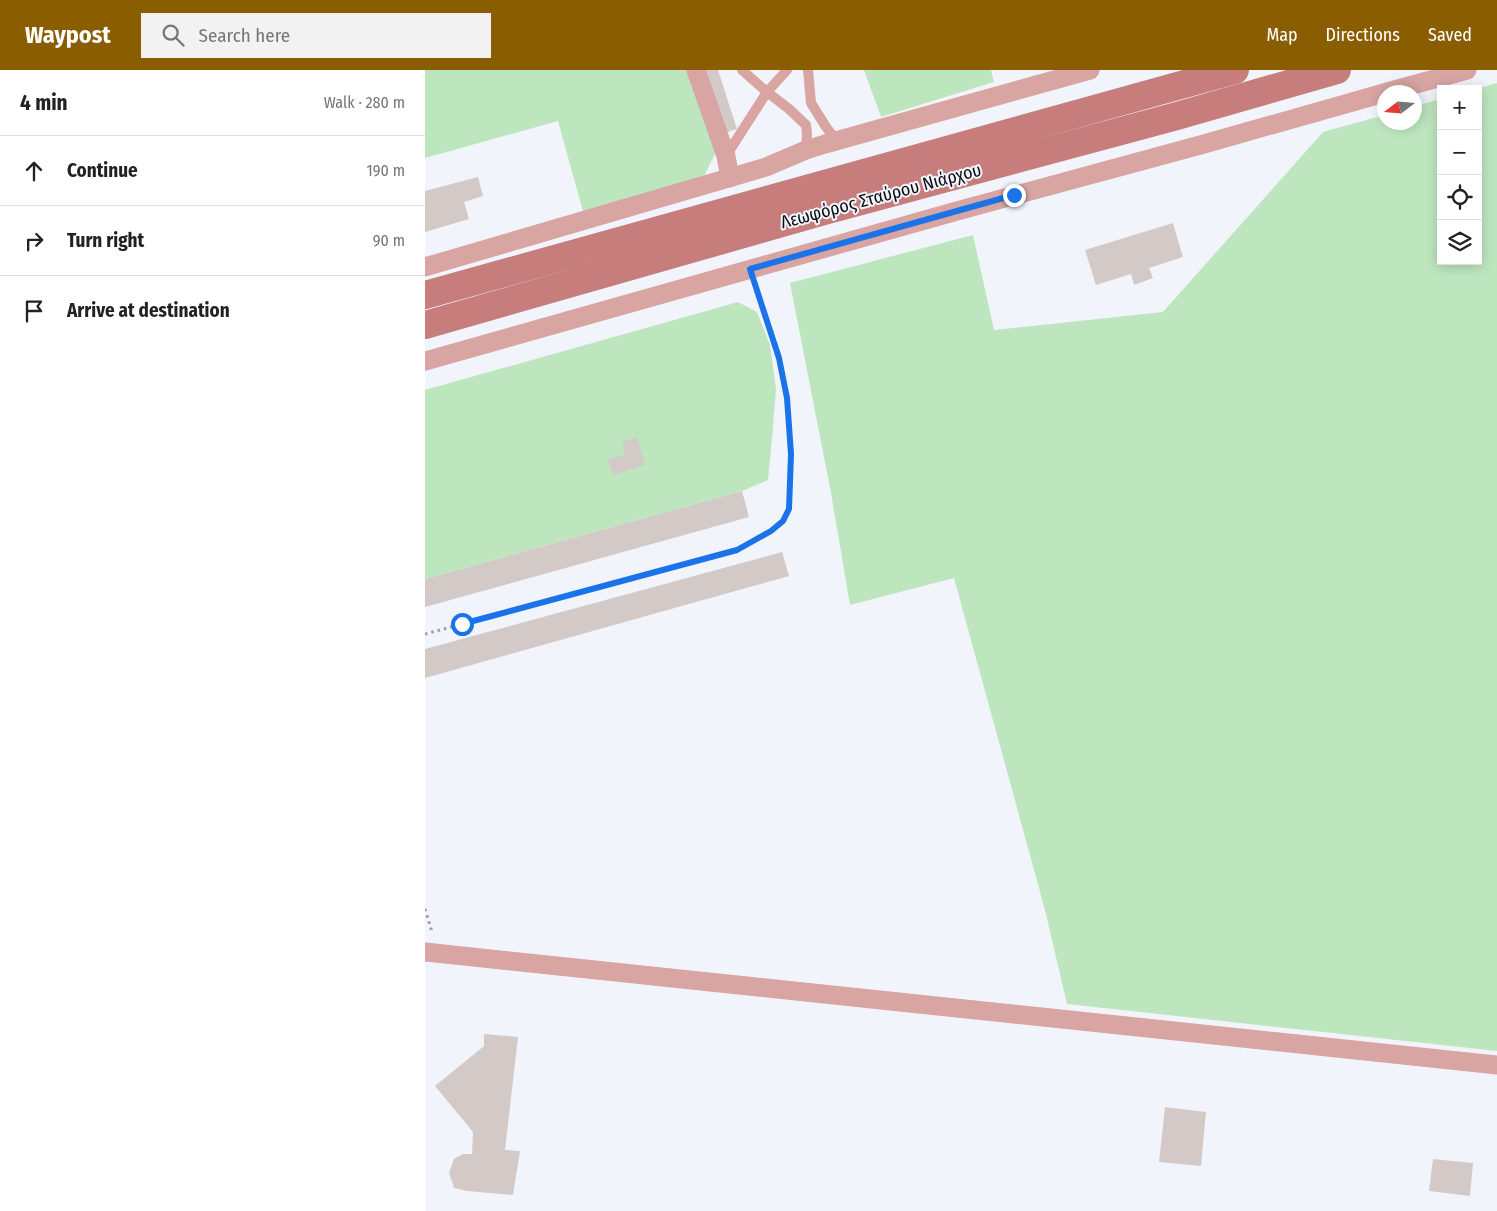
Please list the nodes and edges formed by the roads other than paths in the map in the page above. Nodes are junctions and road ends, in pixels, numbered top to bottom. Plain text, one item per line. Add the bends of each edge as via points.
1 (696, 70) edge
2 (742, 70) edge
3 (787, 70) edge
4 (808, 70) edge
5 (1090, 70) edge
6 (1235, 70) edge
7 (1337, 70) edge
8 (1467, 70) edge
9 (1414, 85) edge
10 (767, 92) junction
11 (1377, 96) edge
12 (837, 141) junction
13 (806, 150) junction
14 (726, 156) junction
15 (730, 178) junction
16 (425, 267) edge
17 (425, 295) edge
18 (425, 325) edge
19 (425, 361) edge
20 (425, 952) edge
21 (1497, 1065) edge

1 - 14 street
2 - 10 lane
3 - 10 lane
4 - 12 lane via 811,102
5 - 12 street
6 - 17 main road, Λεωφόρος Σταύρου Νιάρχου
7 - 18 main road, Λεωφόρος Σταύρου Νιάρχου via 824,210
8 - 9 street
10 - 13 lane via 806,125
10 - 14 lane
11 - 19 street
12 - 13 street
13 - 15 street
14 - 15 street
15 - 16 street
20 - 21 street

